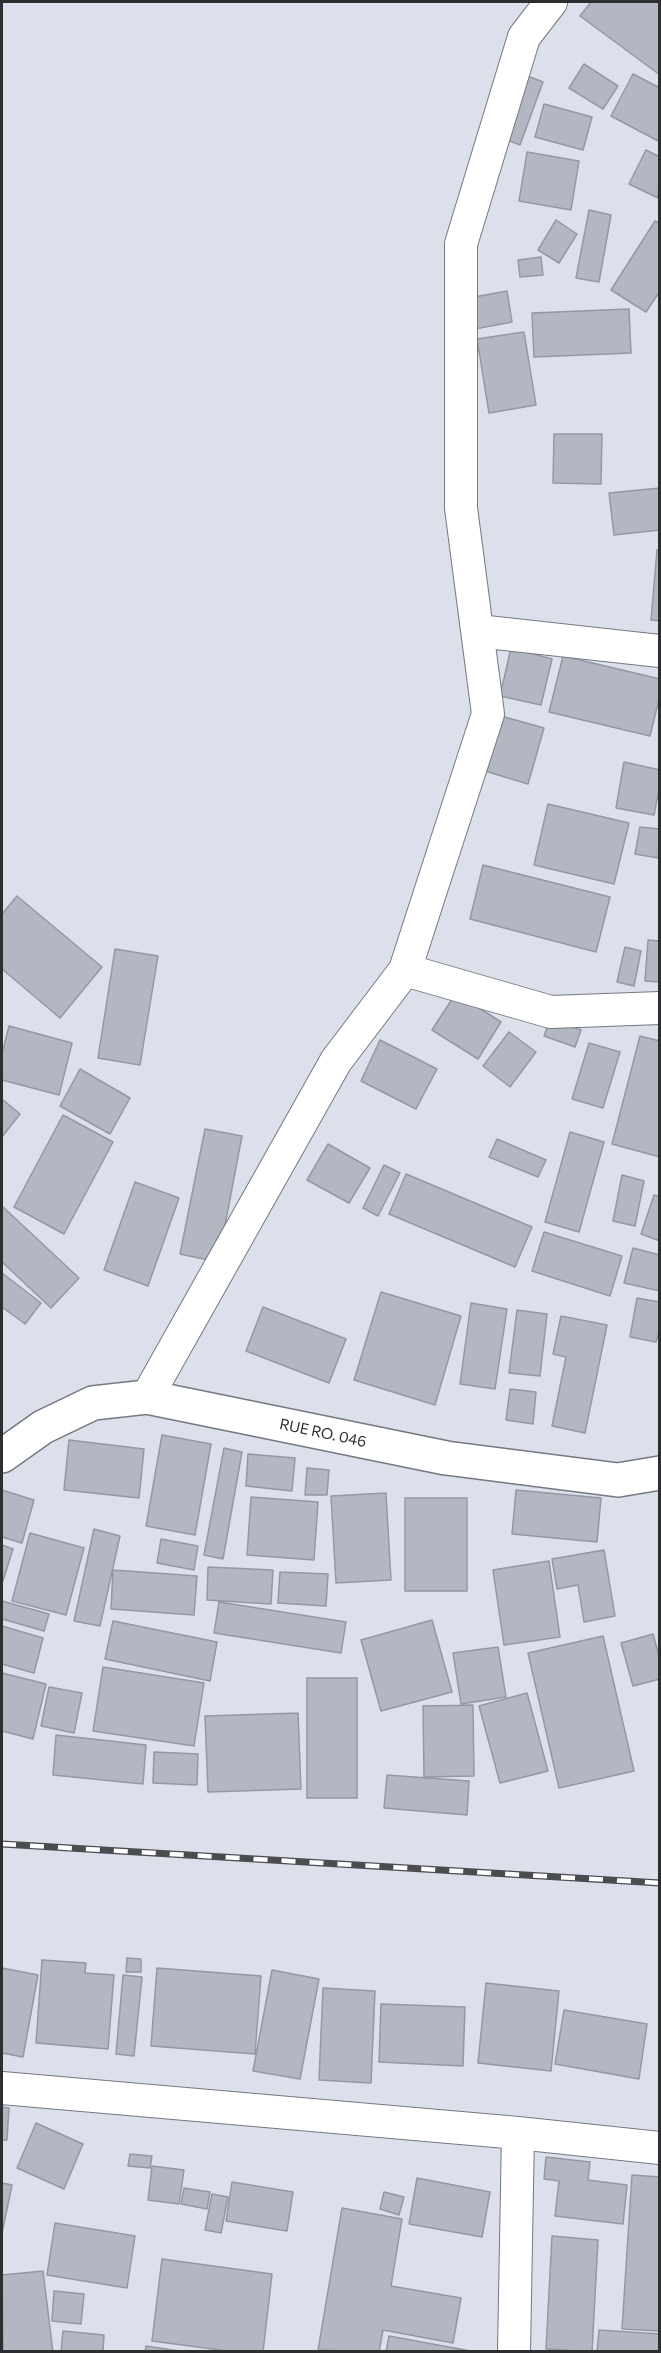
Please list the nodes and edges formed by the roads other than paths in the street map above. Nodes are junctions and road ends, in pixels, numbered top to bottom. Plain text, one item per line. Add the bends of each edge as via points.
1 (551, 2) edge
2 (478, 631) junction
3 (660, 651) edge
4 (405, 970) junction
5 (660, 1008) edge
6 (147, 1397) junction
7 (2, 1456) edge
8 (660, 1473) edge
9 (2, 2088) edge
10 (518, 2133) junction
11 (660, 2148) edge
12 (514, 2352) edge

1 - 2 street via 524,36 461,244 460,508
2 - 3 street
2 - 4 street via 489,714
4 - 5 street via 551,1012
4 - 6 street via 336,1061
6 - 7 street, RUE RO. 046 via 93,1403 43,1427
6 - 8 street, RUE RO. 046 via 446,1458 618,1480
9 - 10 street
10 - 11 street
10 - 12 street

